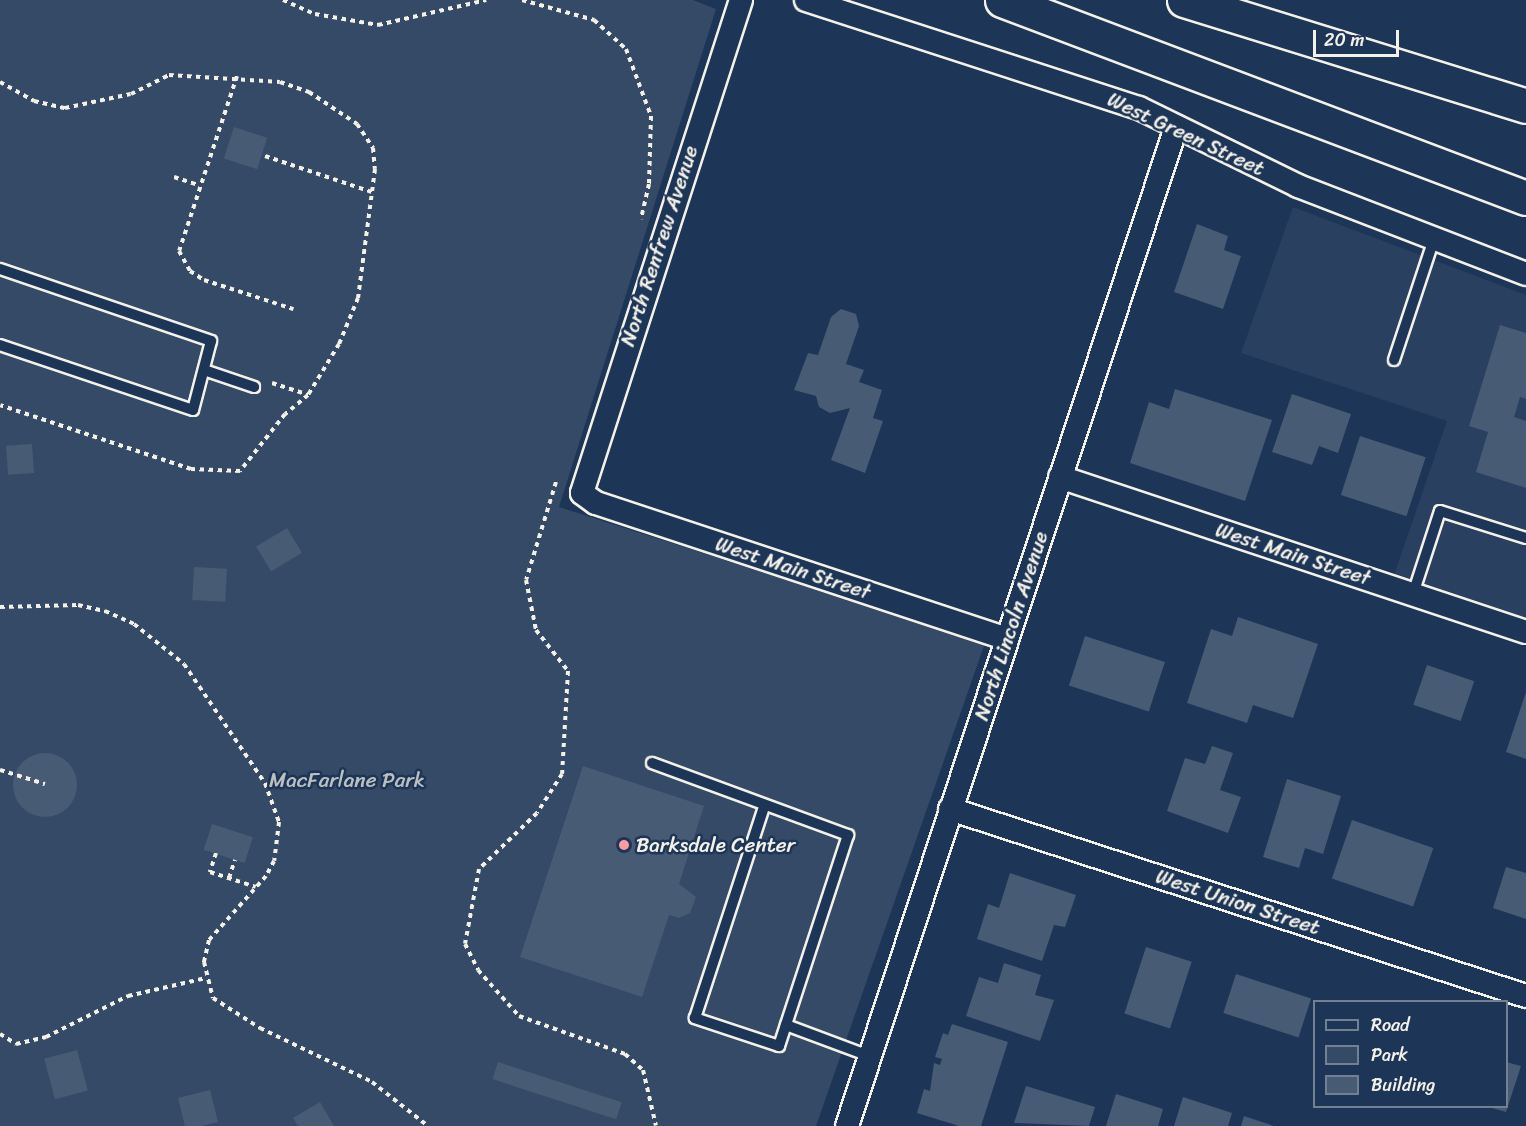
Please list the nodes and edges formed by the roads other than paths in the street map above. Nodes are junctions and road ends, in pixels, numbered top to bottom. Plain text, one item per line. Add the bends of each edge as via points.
1 (741, 0) edge
2 (806, 0) edge
3 (1002, 0) edge
4 (1184, 0) edge
5 (1526, 106) edge
6 (1176, 127) junction
7 (1526, 198) edge
8 (1434, 239) junction
9 (0, 269) edge
10 (1526, 274) edge
11 (0, 345) edge
12 (1394, 360) dead end
13 (204, 370) junction
14 (254, 387) dead end
15 (1060, 477) junction
16 (582, 493) joint
17 (1526, 538) edge
18 (1413, 594) junction
19 (1526, 632) edge
20 (1007, 639) junction
21 (652, 763) dead end
22 (764, 807) junction
23 (950, 809) junction
24 (1526, 996) edge
25 (786, 1025) junction
26 (869, 1056) junction
27 (847, 1126) edge

1 - 16 street, North Renfrew Avenue
2 - 6 street, West Green Street via 1041,72
3 - 7 highway
4 - 5 highway
6 - 8 street, West Green Street via 1298,186
6 - 15 street, North Lincoln Avenue
8 - 10 street, West Green Street
8 - 12 lane
9 - 13 lane via 211,341
11 - 13 lane via 193,411
13 - 14 lane
15 - 18 street, West Main Street
15 - 20 street, North Lincoln Avenue
16 - 20 street, West Main Street via 596,503
17 - 18 lane via 1440,511
18 - 19 street, West Main Street
20 - 23 street, North Lincoln Avenue
21 - 22 lane
22 - 25 lane via 848,836
22 - 25 lane via 695,1018 779,1046
23 - 24 street, West Union Street
23 - 26 street, North Lincoln Avenue
25 - 26 lane
26 - 27 street, North Lincoln Avenue

